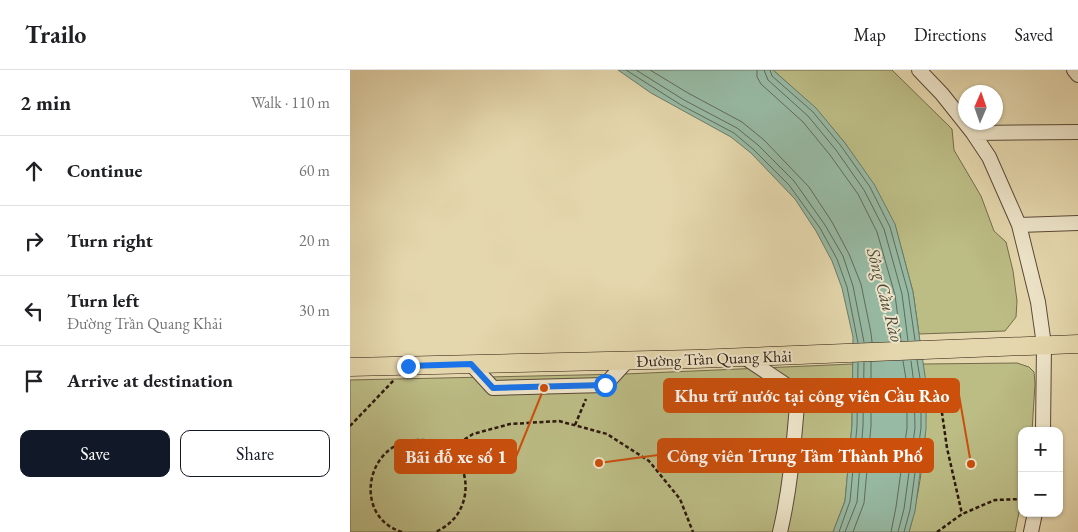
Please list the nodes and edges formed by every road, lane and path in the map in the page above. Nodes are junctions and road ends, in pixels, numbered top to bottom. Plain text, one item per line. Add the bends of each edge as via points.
1 (919, 70) edge
2 (1074, 70) edge
3 (1078, 75) edge
4 (1078, 132) edge
5 (973, 133) junction
6 (1078, 223) edge
7 (1019, 225) junction
8 (1078, 344) edge
9 (1044, 345) junction
10 (744, 357) junction
11 (627, 361) junction
12 (471, 364) junction
13 (408, 366) junction
14 (350, 367) edge
15 (591, 386) junction
16 (940, 400) dead end
17 (576, 425) junction
18 (350, 426) edge
19 (1043, 427) edge
20 (448, 450) junction
21 (1018, 499) edge
22 (962, 514) junction
23 (1034, 517) edge
24 (396, 531) edge
25 (402, 532) edge
26 (435, 532) edge
27 (693, 532) edge
28 (780, 532) edge
29 (937, 532) edge
30 (1031, 532) edge

1 - 5 street
2 - 3 street
4 - 5 street
5 - 7 street via 989,157
6 - 7 street
7 - 9 street via 1038,302
8 - 9 main road, Đường Trần Quang Khải
9 - 10 main road, Đường Trần Quang Khải
9 - 19 street
10 - 11 main road, Đường Trần Quang Khải
10 - 28 street via 798,393 792,462
11 - 12 main road, Đường Trần Quang Khải
11 - 15 street via 605,385
12 - 13 main road, Đường Trần Quang Khải
12 - 15 street via 493,388
13 - 14 main road, Đường Trần Quang Khải
13 - 18 path
15 - 17 path
16 - 22 path
17 - 20 path via 559,421 510,424 473,434
17 - 27 path via 607,434 649,460 680,499
20 - 24 path via 434,442 405,442 391,448 379,460 372,474 370,490 374,507
20 - 26 path via 465,474 464,504 456,517
21 - 22 path via 995,500
22 - 29 path
23 - 30 street
24 - 25 path

